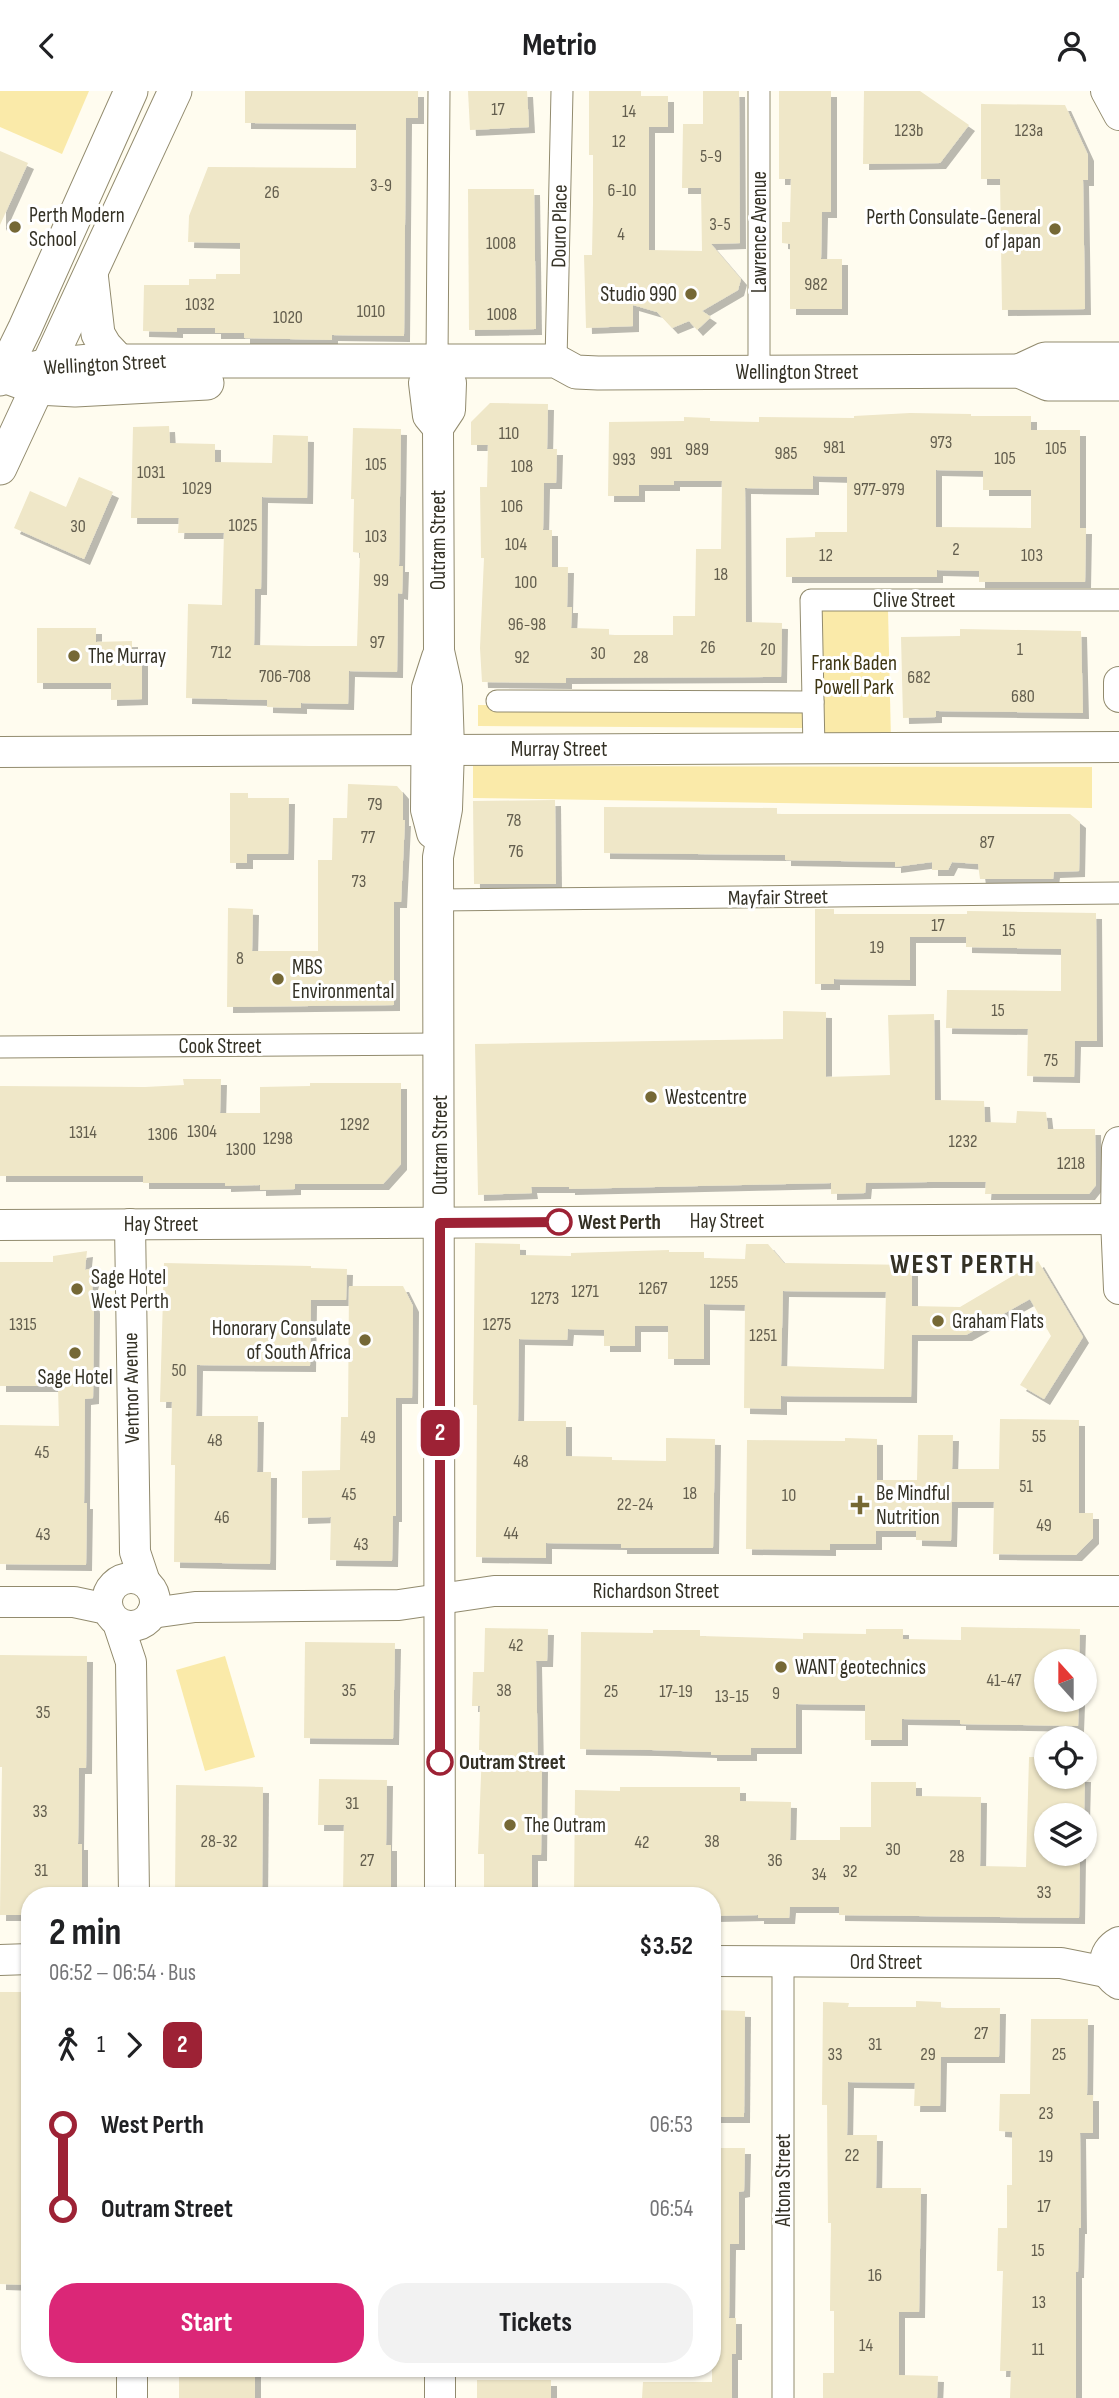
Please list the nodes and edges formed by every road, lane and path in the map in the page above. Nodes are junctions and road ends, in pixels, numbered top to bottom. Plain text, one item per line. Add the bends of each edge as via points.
1 (131, 91) edge
2 (175, 91) edge
3 (439, 91) edge
4 (562, 91) edge
5 (759, 91) edge
6 (1107, 91) edge
7 (1119, 115) edge
8 (91, 271) junction
9 (1119, 359) edge
10 (119, 361) junction
11 (566, 366) junction
12 (1019, 371) junction
13 (760, 372) junction
14 (437, 375) junction
15 (43, 376) junction
16 (1, 377) edge
17 (1119, 384) edge
18 (0, 468) edge
19 (1119, 600) edge
20 (1119, 682) edge
21 (1119, 697) edge
22 (497, 701) dead end
23 (813, 702) junction
24 (1119, 747) edge
25 (438, 749) junction
26 (814, 750) junction
27 (0, 752) edge
28 (1119, 893) edge
29 (438, 900) junction
30 (439, 1044) junction
31 (0, 1047) edge
32 (1119, 1142) edge
33 (1117, 1219) edge
34 (440, 1223) junction
35 (130, 1224) junction
36 (0, 1225) edge
37 (1119, 1289) edge
38 (1119, 1591) edge
39 (440, 1599) junction
40 (131, 1600) junction
41 (0, 1602) edge
42 (134, 1887) edge
43 (440, 1887) edge
44 (0, 1959) edge
45 (21, 1959) edge
46 (721, 1961) edge
47 (783, 1961) junction
48 (1114, 1962) edge
49 (132, 2377) edge
50 (440, 2377) edge
51 (132, 2398) edge
52 (440, 2398) edge
53 (783, 2398) edge

1 - 16 main road
2 - 8 main road
3 - 14 street
4 - 11 street, Douro Place
5 - 13 street, Lawrence Avenue
6 - 7 street
8 - 10 main road via 98,334
8 - 15 main road
9 - 12 main road, Wellington Street via 1045,359
10 - 14 main road, Wellington Street
10 - 15 main road, Wellington Street
11 - 13 main road, Wellington Street
11 - 14 main road, Wellington Street
12 - 13 main road, Wellington Street
12 - 17 main road, Wellington Street via 1048,384
14 - 15 main road, Wellington Street via 75,390
14 - 25 street, Outram Street via 450,411 438,428 439,651 426,688
15 - 16 main road, Wellington Street
15 - 18 main road
19 - 23 street, Clive Street via 811,600
20 - 21 street
22 - 23 street
23 - 26 street, Clive Street
24 - 26 street, Murray Street
25 - 26 street, Murray Street
25 - 27 street, Murray Street
25 - 29 street, Outram Street via 426,810 438,857
28 - 29 street, Mayfair Street
29 - 30 street, Outram Street
30 - 31 street, Cook Street
30 - 34 street, Outram Street
32 - 33 street
33 - 34 street, Hay Street
33 - 37 street
34 - 35 street, Hay Street
34 - 39 street, Outram Street
35 - 36 street, Hay Street
35 - 40 street, Ventnor Avenue via 135,1552
38 - 39 street, Richardson Street via 494,1591
39 - 40 street, Richardson Street via 399,1605 195,1607
39 - 43 street, Outram Street
40 - 41 street
40 - 42 street
44 - 45 street
46 - 47 street, Ord Street
47 - 48 street, Ord Street
47 - 53 street, Altona Street
49 - 51 street
50 - 52 street

